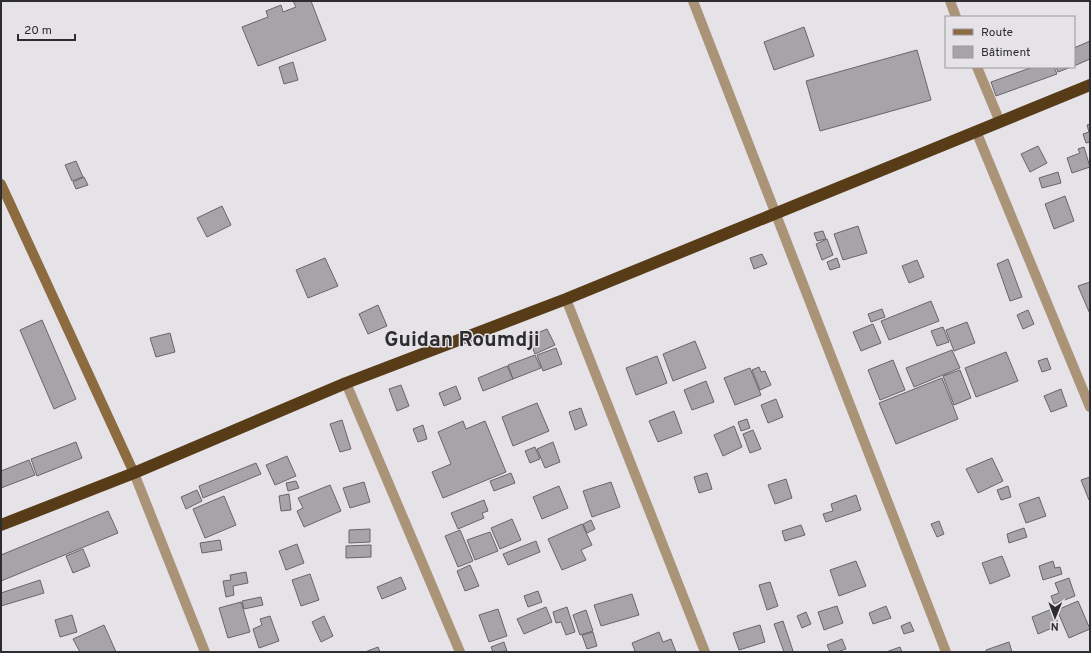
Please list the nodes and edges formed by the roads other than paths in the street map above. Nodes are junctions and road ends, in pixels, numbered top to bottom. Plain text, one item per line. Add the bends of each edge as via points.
1 (693, 1) edge
2 (950, 1) edge
3 (956, 16) edge
4 (977, 68) edge
5 (1090, 85) edge
6 (1000, 122) junction
7 (976, 131) junction
8 (1, 184) edge
9 (777, 214) junction
10 (566, 299) junction
11 (346, 383) junction
12 (1090, 407) edge
13 (134, 473) junction
14 (1, 525) edge
15 (205, 652) edge
16 (460, 652) edge
17 (705, 652) edge
18 (946, 652) edge

1 - 9 street
2 - 3 street
4 - 6 street
5 - 6 highway
6 - 7 highway
7 - 9 highway
7 - 12 street
8 - 13 street
9 - 10 highway
9 - 18 street
10 - 11 highway
10 - 17 street
11 - 13 highway
11 - 16 street
13 - 14 highway
13 - 15 street

